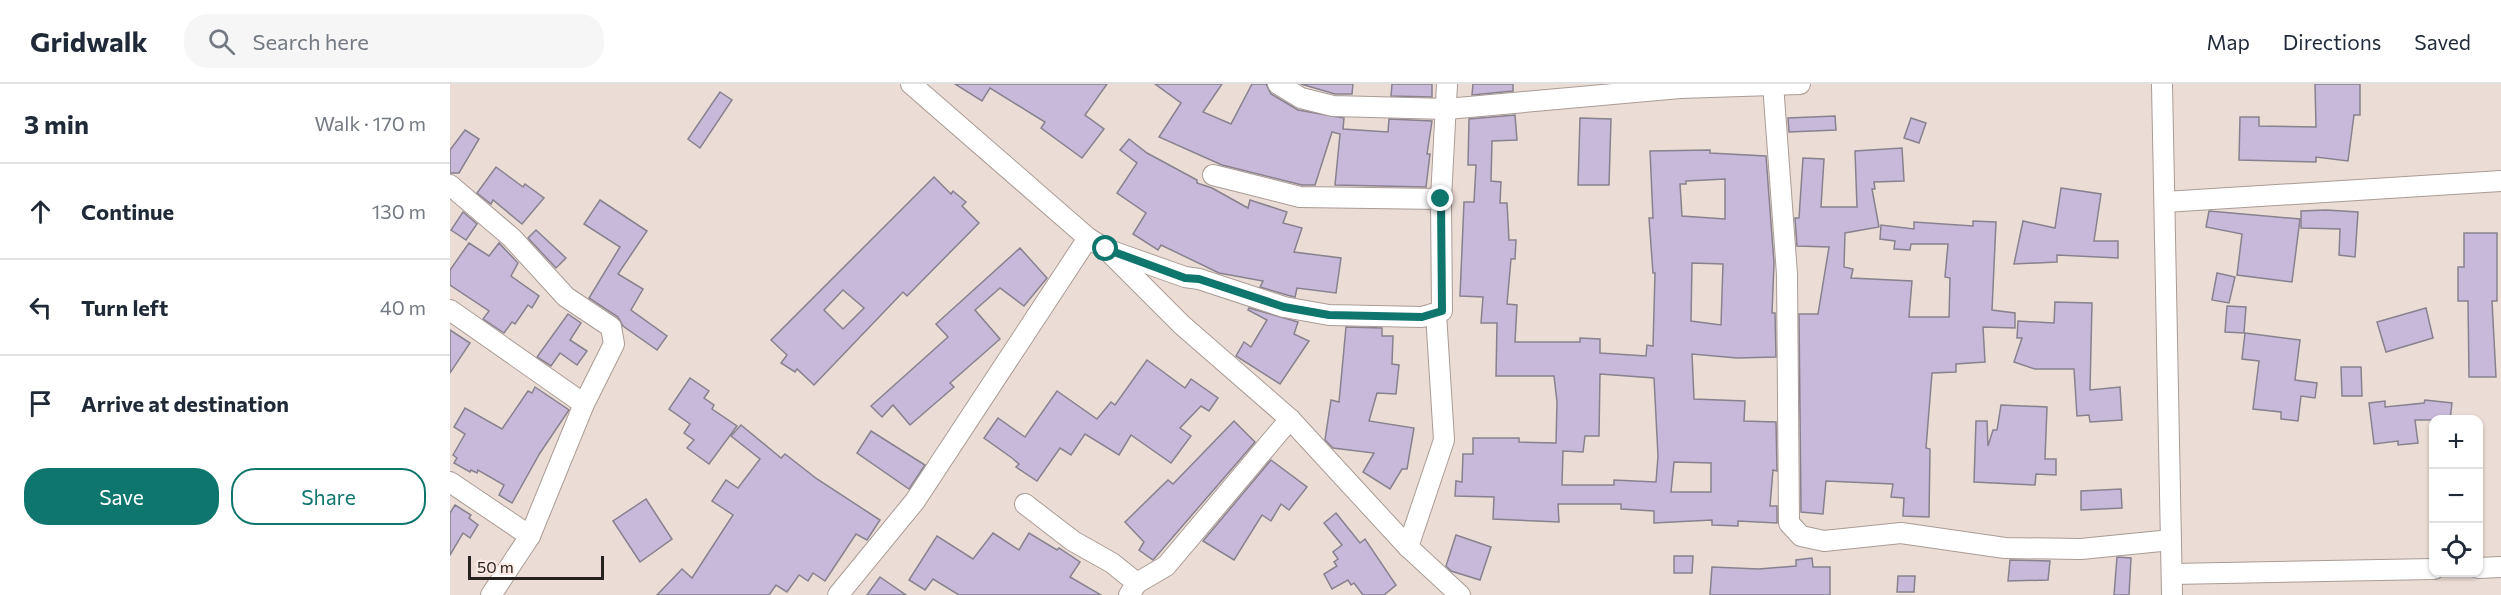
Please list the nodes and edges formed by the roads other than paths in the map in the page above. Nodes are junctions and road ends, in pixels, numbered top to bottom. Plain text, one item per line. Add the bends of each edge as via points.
1 (911, 84) edge
2 (1278, 84) edge
3 (1447, 84) edge
4 (1773, 84) edge
5 (1800, 84) edge
6 (2162, 84) edge
7 (1447, 109) junction
8 (1213, 175) dead end
9 (2501, 181) edge
10 (450, 185) edge
11 (1441, 199) junction
12 (2165, 202) junction
13 (1088, 238) junction
14 (1106, 249) junction
15 (450, 310) edge
16 (1436, 314) junction
17 (584, 404) junction
18 (1290, 419) junction
19 (450, 482) edge
20 (1025, 504) dead end
21 (530, 536) junction
22 (2171, 540) junction
23 (1408, 547) junction
24 (2501, 567) edge
25 (2483, 568) edge
26 (2429, 569) edge
27 (2172, 574) junction
28 (1133, 589) edge
29 (496, 593) edge
30 (838, 595) edge
31 (1461, 595) edge
32 (2172, 595) edge

1 - 13 street
2 - 7 street via 1301,98 1333,106
3 - 7 street
4 - 5 street
4 - 7 street via 1680,88
4 - 22 street via 1787,274 1789,523 1802,536 1824,541 1901,533 2005,548 2081,549
6 - 12 street
7 - 11 street
8 - 11 street via 1300,197
9 - 12 street
10 - 17 street via 512,238 566,297 611,327 614,344
11 - 16 street via 1442,311
12 - 22 street
13 - 14 street
13 - 30 street via 915,501
14 - 16 street via 1185,278 1284,307 1329,315
14 - 18 street via 1182,325
15 - 17 street
16 - 23 street via 1444,440
17 - 21 street
18 - 23 street
18 - 28 street via 1166,566
19 - 21 street
20 - 28 street via 1073,541 1112,562
21 - 29 street
22 - 27 street
23 - 31 street
24 - 25 street
26 - 27 street
27 - 32 street

